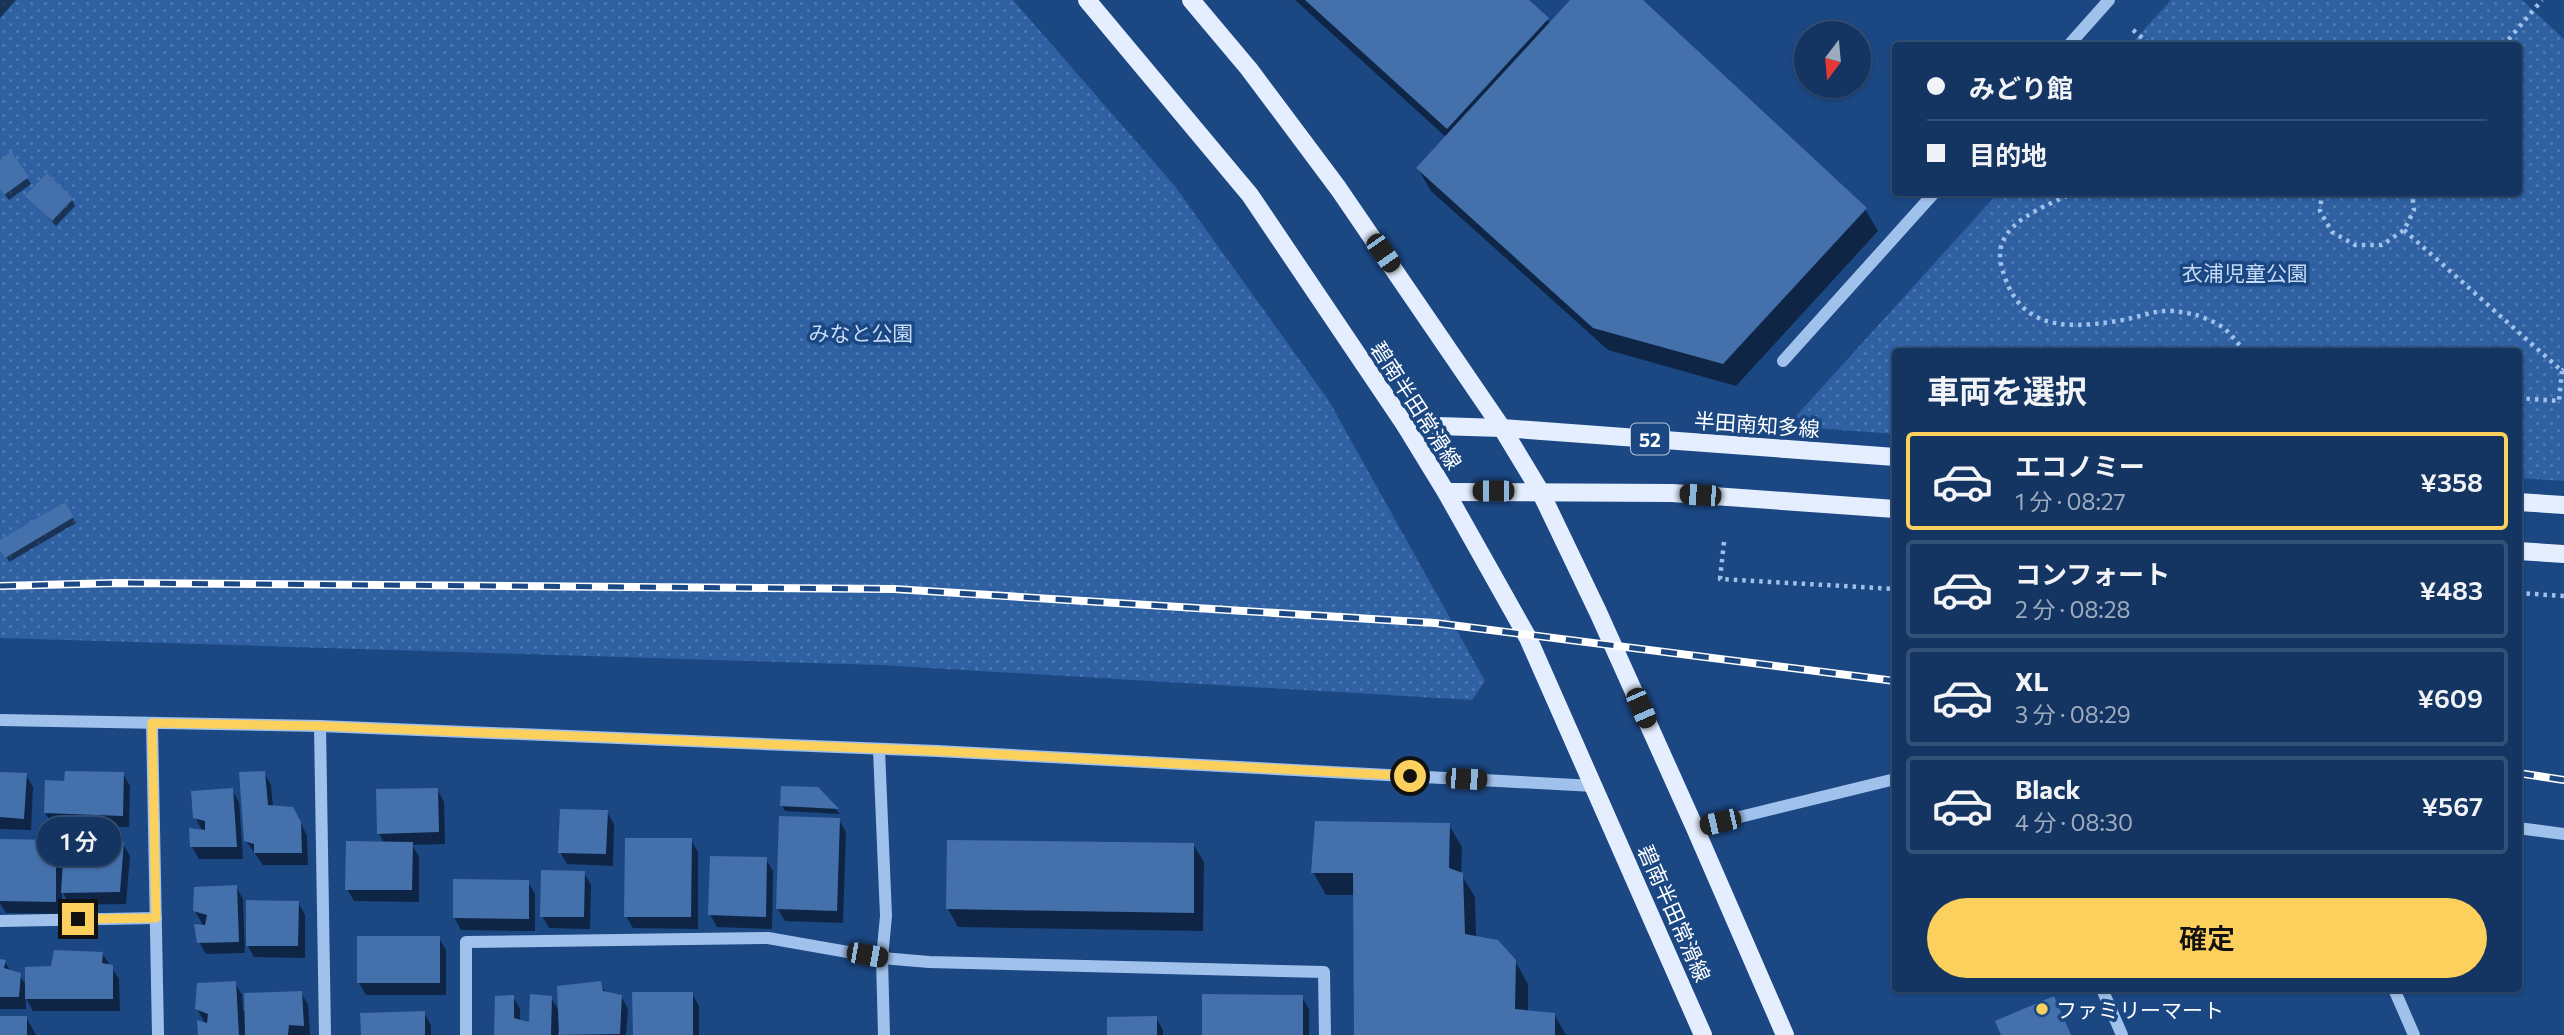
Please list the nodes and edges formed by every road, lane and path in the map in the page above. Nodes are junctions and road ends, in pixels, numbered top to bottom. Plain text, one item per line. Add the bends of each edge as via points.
1 (1087, 0) edge
2 (1191, 0) edge
3 (2109, 0) edge
4 (2542, 0) edge
5 (2133, 30) dead end
6 (2072, 42) edge
7 (2147, 42) edge
8 (2506, 42) edge
9 (1931, 196) edge
10 (2067, 196) edge
11 (2322, 196) edge
12 (2412, 196) edge
13 (2404, 230) junction
14 (2243, 348) edge
15 (1783, 361) dead end
16 (2563, 370) edge
17 (2522, 398) edge
18 (1405, 425) junction
19 (1502, 428) junction
20 (1892, 457) edge
21 (1540, 491) junction
22 (1446, 492) junction
23 (2522, 502) edge
24 (2564, 505) edge
25 (1892, 509) edge
26 (1724, 542) dead end
27 (2522, 551) edge
28 (2564, 554) edge
29 (1892, 589) edge
30 (2522, 593) edge
31 (2564, 596) edge
32 (0, 720) edge
33 (152, 723) junction
34 (320, 726) junction
35 (880, 750) junction
36 (1892, 780) edge
37 (1594, 786) junction
38 (1695, 828) junction
39 (2522, 829) edge
40 (2564, 834) edge
41 (156, 918) junction
42 (0, 921) edge
43 (882, 958) junction
44 (2103, 992) edge
45 (2395, 992) edge
46 (158, 1035) edge
47 (326, 1035) edge
48 (466, 1035) edge
49 (884, 1035) edge
50 (1325, 1035) edge
51 (1703, 1035) edge
52 (1785, 1035) edge
53 (2122, 1035) edge
54 (2414, 1035) edge

1 - 18 main road, 碧南半田常滑線 via 1250,195
2 - 19 main road via 1338,188
3 - 6 street
4 - 8 path
5 - 7 path
9 - 15 street
10 - 14 path via 2025,217 2007,232 1999,256 2005,281 2026,312 2045,322 2066,325 2117,321 2166,310 2224,327
11 - 13 path via 2320,211 2332,232 2355,245 2382,245
12 - 13 path via 2414,210
13 - 16 path
16 - 17 path via 2559,401
18 - 19 main road, 半田南知多線 / 52
18 - 22 main road, 碧南半田常滑線
19 - 20 main road, 半田南知多線 / 52
19 - 21 main road
21 - 22 main road
21 - 25 main road via 1672,493
21 - 38 main road
22 - 37 main road, 碧南半田常滑線 via 1528,638
23 - 24 main road
26 - 29 path via 1720,579
27 - 28 main road
30 - 31 path
32 - 33 street
33 - 34 street
33 - 41 street
34 - 35 street
34 - 47 street
35 - 37 street
35 - 43 street via 886,916
36 - 38 street
37 - 51 main road, 碧南半田常滑線
38 - 52 main road
39 - 40 street
41 - 42 street
41 - 46 street
43 - 48 street via 768,938 466,942
43 - 49 street
43 - 50 street via 1324,972
44 - 53 street
45 - 54 street

